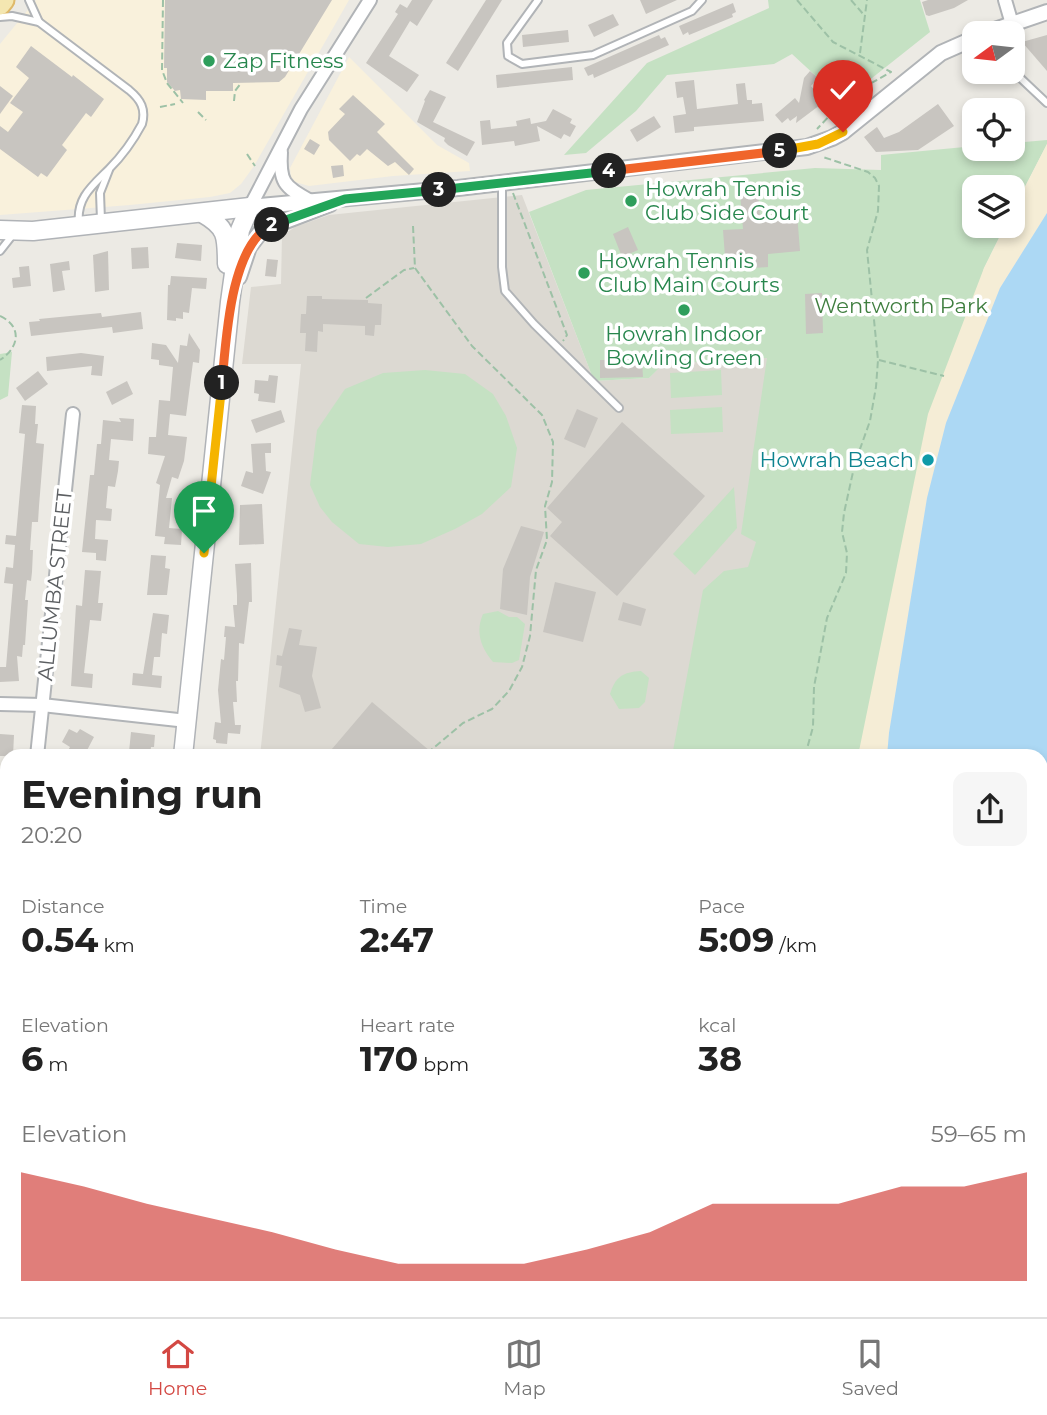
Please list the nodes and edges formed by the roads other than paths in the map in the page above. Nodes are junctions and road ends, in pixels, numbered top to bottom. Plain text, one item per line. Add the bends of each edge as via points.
1 (4, 0) edge
2 (29, 0) edge
3 (370, 0) edge
4 (538, 0) edge
5 (702, 0) edge
6 (1005, 0) edge
7 (0, 5) edge
8 (1047, 12) edge
9 (0, 17) edge
10 (1011, 21) edge
11 (1021, 21) edge
12 (40, 22) junction
13 (962, 43) edge
14 (1026, 83) edge
15 (1047, 103) edge
16 (281, 148) junction
17 (110, 168) junction
18 (507, 187) junction
19 (345, 199) junction
20 (309, 200) junction
21 (250, 207) junction
22 (202, 213) junction
23 (102, 223) junction
24 (79, 226) junction
25 (3, 240) edge
26 (230, 302) junction
27 (619, 408) dead end
28 (73, 414) dead end
29 (0, 704) edge
30 (42, 705) junction
31 (187, 721) junction
32 (38, 749) edge
33 (184, 749) edge

1 - 7 main road
2 - 12 lane
3 - 16 street
4 - 5 lane via 507,43 508,56 517,63 593,55 692,10
6 - 10 street
8 - 11 street
9 - 12 lane
12 - 17 lane via 142,103 142,124
13 - 18 street via 941,53 843,132 818,144
14 - 15 lane
16 - 20 street via 284,182
16 - 21 street
17 - 23 lane via 100,193
17 - 24 lane via 95,180 80,203
18 - 19 street
18 - 27 lane via 505,291
19 - 20 street
19 - 26 street via 258,233
20 - 21 street
21 - 22 main road
21 - 26 main road via 240,230
22 - 23 main road
22 - 26 main road via 223,229
23 - 24 main road
24 - 25 main road
26 - 31 main road
28 - 30 street, ALLUMBA STREET
29 - 30 street
30 - 31 street
30 - 32 street, ALLUMBA STREET
31 - 33 main road

